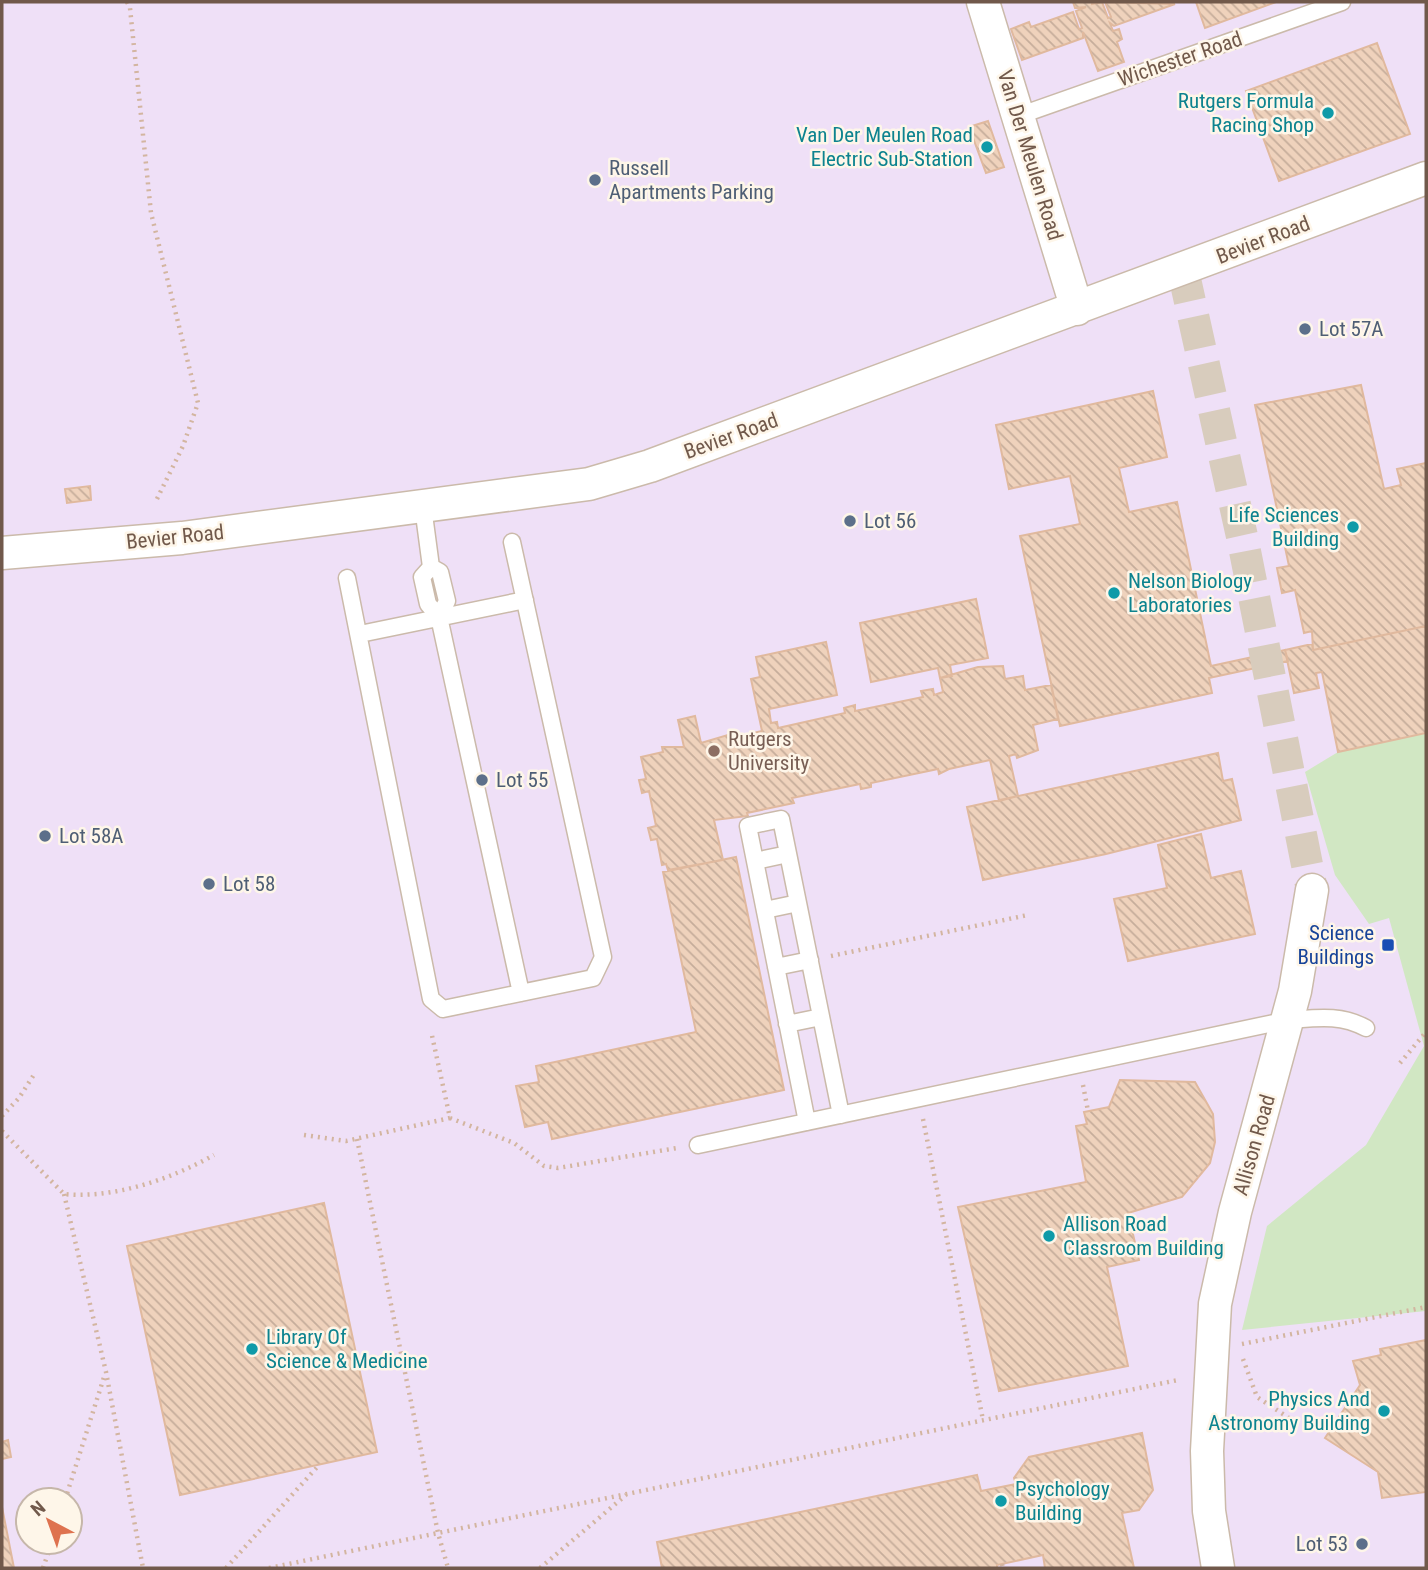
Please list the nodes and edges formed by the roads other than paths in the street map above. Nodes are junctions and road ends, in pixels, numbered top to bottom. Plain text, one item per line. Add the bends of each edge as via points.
1 (983, 2) edge
2 (1342, 2) edge
3 (1018, 116) junction
4 (1426, 178) edge
5 (1077, 309) junction
6 (423, 507) junction
7 (512, 542) dead end
8 (2, 553) edge
9 (347, 578) dead end
10 (525, 600) junction
11 (439, 617) junction
12 (360, 634) junction
13 (788, 854) junction
14 (755, 861) junction
15 (1312, 890) tunnel mouth
16 (798, 903) junction
17 (765, 910) junction
18 (810, 960) junction
19 (776, 967) junction
20 (522, 993) junction
21 (821, 1017) junction
22 (1288, 1020) junction
23 (788, 1024) junction
24 (1366, 1028) dead end
25 (841, 1115) junction
26 (807, 1122) junction
27 (698, 1145) road end
28 (1218, 1568) edge

1 - 3 street, Van Der Meulen Road
2 - 3 lane, Wichester Road
3 - 5 street, Van Der Meulen Road
4 - 5 street, Bevier Road
5 - 6 street, Bevier Road via 650,466 589,484
6 - 8 street, Bevier Road via 182,538
6 - 11 lane via 430,567 440,572 447,601
7 - 10 lane
9 - 12 lane
10 - 11 lane
10 - 20 lane via 603,957 593,978
11 - 12 lane
11 - 20 lane
12 - 20 lane via 431,999 443,1009
13 - 14 lane
13 - 14 lane via 781,819 748,826
13 - 16 lane
14 - 17 lane
15 - 22 street, Allison Road
16 - 17 lane
16 - 18 lane
17 - 19 lane
18 - 19 lane
18 - 21 lane
19 - 23 lane
21 - 23 lane
21 - 25 lane
22 - 24 lane via 1327,1016
22 - 25 lane
22 - 28 street, Allison Road via 1235,1212 1215,1304 1207,1451 1209,1511
23 - 26 lane
25 - 26 lane
26 - 27 lane

